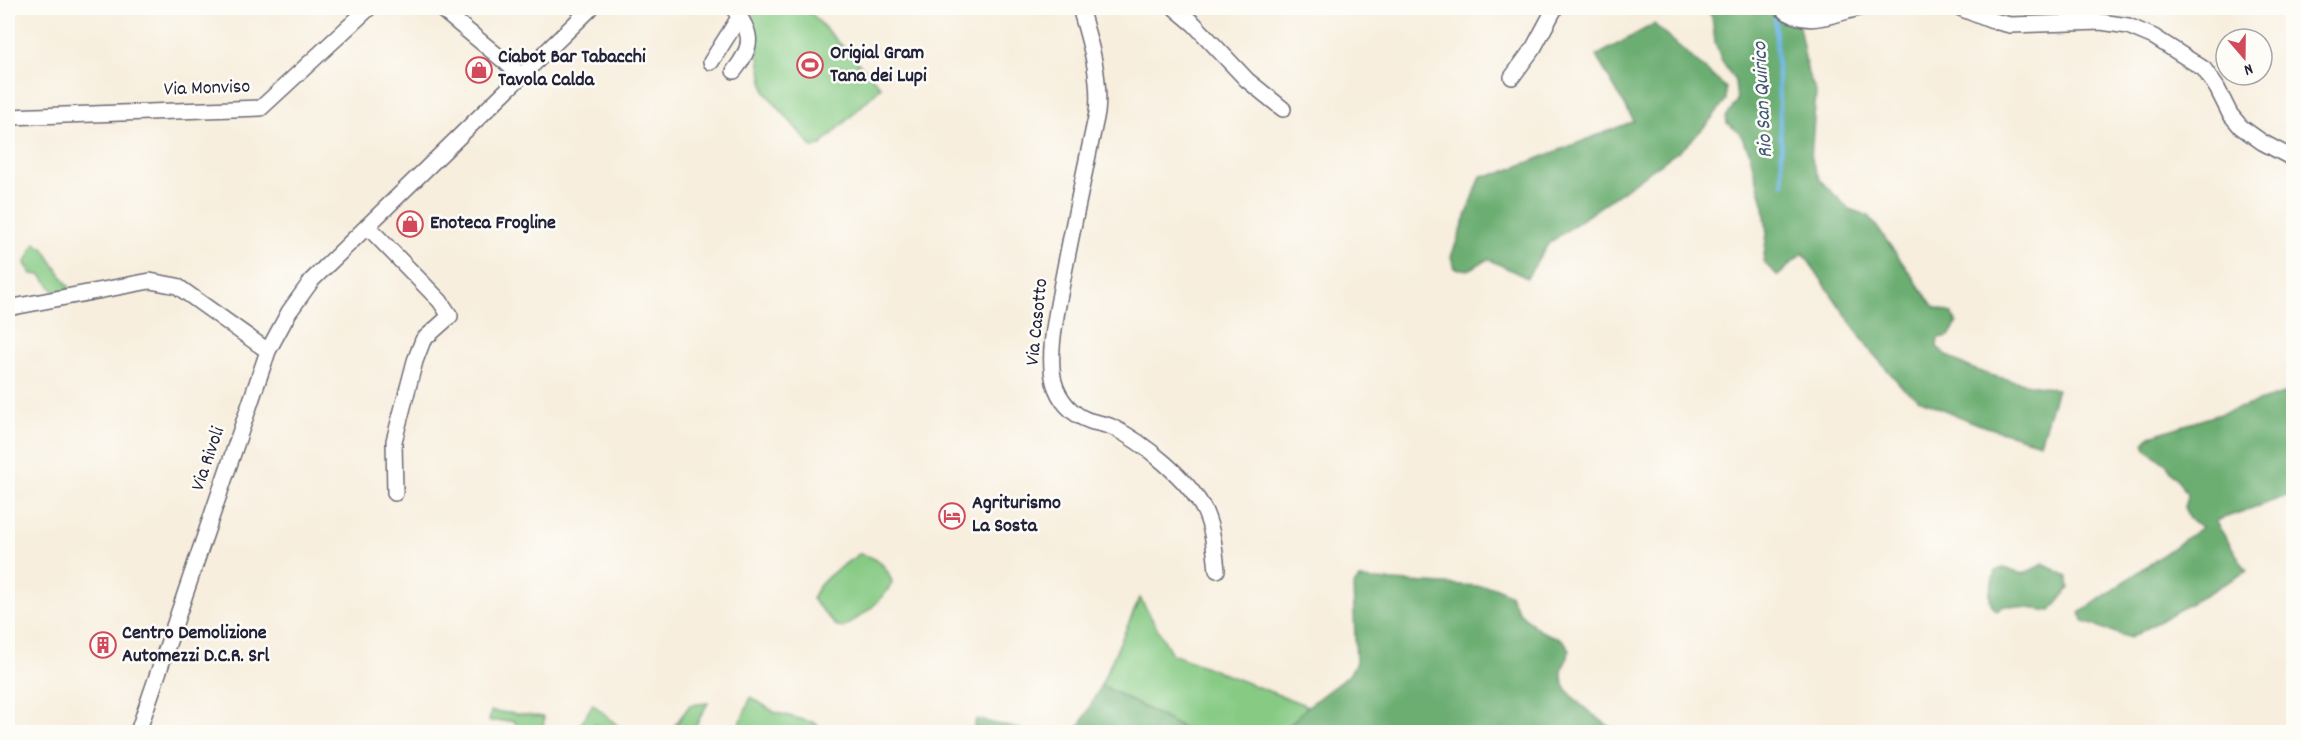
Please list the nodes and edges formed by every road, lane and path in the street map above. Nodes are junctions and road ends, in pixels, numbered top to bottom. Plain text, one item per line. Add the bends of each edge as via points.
1 (369, 8) edge
2 (440, 8) edge
3 (591, 8) edge
4 (1080, 8) edge
5 (1175, 8) edge
6 (1555, 8) edge
7 (1781, 8) edge
8 (1859, 8) edge
9 (1960, 8) edge
10 (736, 12) edge
11 (711, 62) dead end
12 (734, 71) dead end
13 (521, 75) junction
14 (1512, 76) dead end
15 (1283, 109) dead end
16 (8, 117) edge
17 (2294, 159) edge
18 (367, 226) junction
19 (8, 308) edge
20 (268, 351) junction
21 (395, 493) dead end
22 (1217, 570) dead end
23 (138, 732) edge

1 - 16 street, Via Monviso via 261,108
2 - 13 street
3 - 13 street, Via Rivoli
4 - 22 street, Via Casotto via 1099,93 1058,309 1052,360 1054,383 1072,412 1111,426 1143,447 1182,482 1205,513
5 - 15 street via 1247,80
6 - 14 street via 1534,47
7 - 8 street via 1792,16 1810,20
9 - 17 street via 2010,25 2101,22 2128,26 2154,37 2204,69 2241,127
10 - 11 street
10 - 12 street via 748,31 749,49
13 - 18 street, Via Rivoli
18 - 20 street, Via Rivoli via 312,280
18 - 21 street via 450,316 423,340 415,361 394,441
19 - 20 street via 150,281 177,286
20 - 23 street, Via Rivoli

